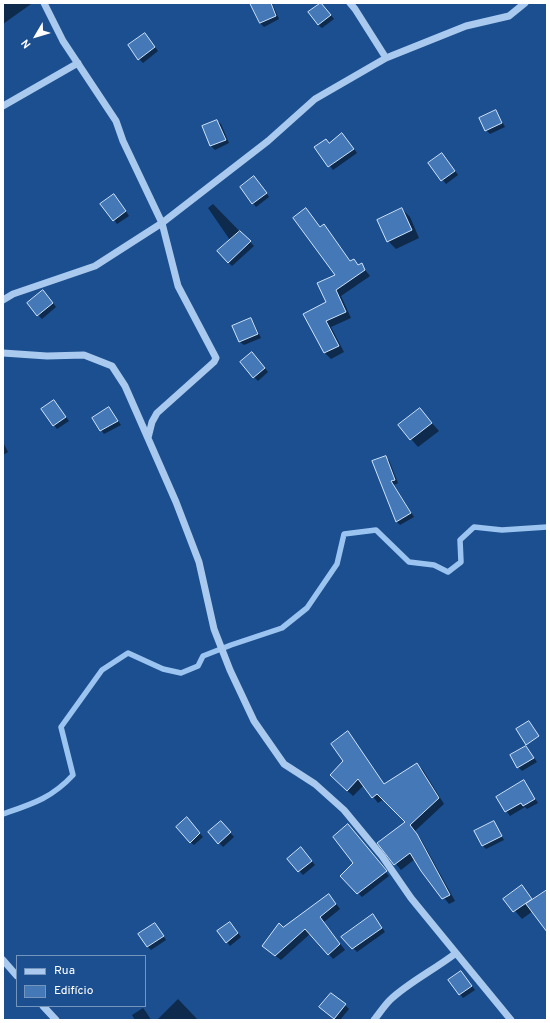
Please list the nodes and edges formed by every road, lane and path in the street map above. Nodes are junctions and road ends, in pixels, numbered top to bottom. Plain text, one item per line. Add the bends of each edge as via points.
1 (44, 3) edge
2 (350, 3) edge
3 (525, 3) edge
4 (386, 58) junction
5 (78, 63) junction
6 (3, 106) edge
7 (162, 223) junction
8 (3, 300) edge
9 (3, 353) edge
10 (148, 439) junction
11 (456, 953) junction
12 (3, 960) edge
13 (16, 975) edge
14 (44, 1007) edge
15 (56, 1020) edge
16 (374, 1020) edge
17 (511, 1020) edge

1 - 5 street via 63,41
2 - 4 street
3 - 4 street via 509,16 466,26
4 - 7 street via 315,99 268,141
5 - 6 street
5 - 7 street via 116,120 123,141
7 - 8 street via 95,266 13,294
7 - 10 street via 178,286 216,358 157,413
9 - 10 street via 47,356 84,354 112,366 125,386
10 - 11 street via 199,562 214,629 254,721 284,764 315,784 344,810
11 - 16 street via 389,1001
11 - 17 street
12 - 13 street
14 - 15 street

